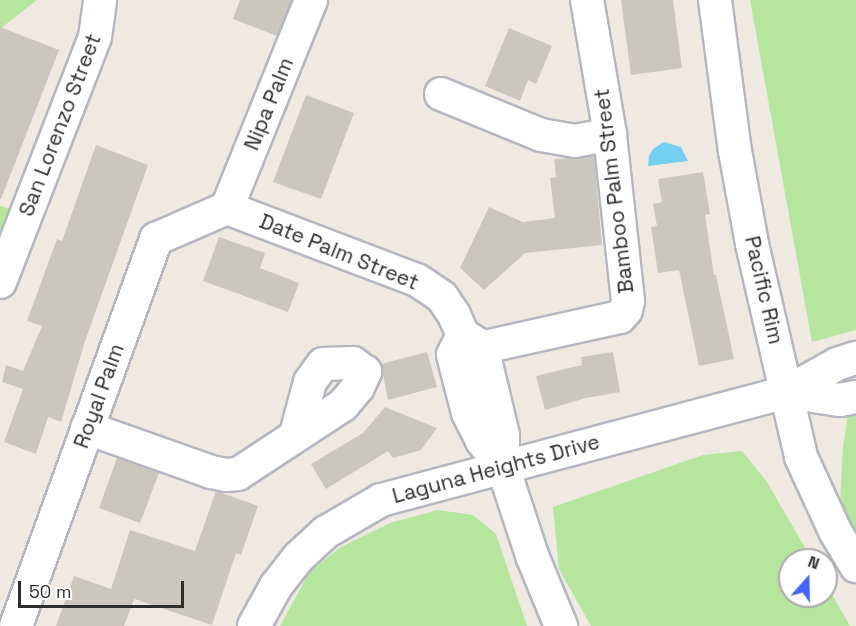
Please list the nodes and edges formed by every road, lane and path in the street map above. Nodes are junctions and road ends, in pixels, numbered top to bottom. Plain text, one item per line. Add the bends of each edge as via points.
1 (100, 0) edge
2 (311, 0) edge
3 (587, 0) edge
4 (715, 0) edge
5 (441, 94) dead end
6 (610, 134) junction
7 (227, 208) junction
8 (0, 282) edge
9 (466, 346) junction
10 (856, 358) edge
11 (787, 392) junction
12 (856, 397) edge
13 (87, 428) junction
14 (296, 434) dead end
15 (503, 467) junction
16 (856, 567) edge
17 (16, 626) edge
18 (254, 626) edge
19 (561, 626) edge

1 - 8 street, San Lorenzo Street via 96,37
2 - 7 street, Nipa Palm
3 - 6 street, Bamboo Palm Street
4 - 11 street, Pacific Rim via 752,244
5 - 6 street via 541,135 575,141
6 - 9 street, Bamboo Palm Street via 626,310 620,317
7 - 9 street, Date Palm Street via 417,280 442,297
7 - 13 street, Royal Palm via 156,239
9 - 15 street, Date Palm Street via 468,413 482,441
10 - 11 street, Laguna Heights Drive via 837,364
11 - 12 street, Laguna Heights Drive via 840,400
11 - 15 street, Laguna Heights Drive
11 - 16 street, Pacific Rim via 801,457
13 - 14 street via 226,475 238,474
13 - 17 street, Royal Palm
15 - 18 street, Laguna Heights Drive via 381,500 326,532 276,586
15 - 19 street via 533,558

